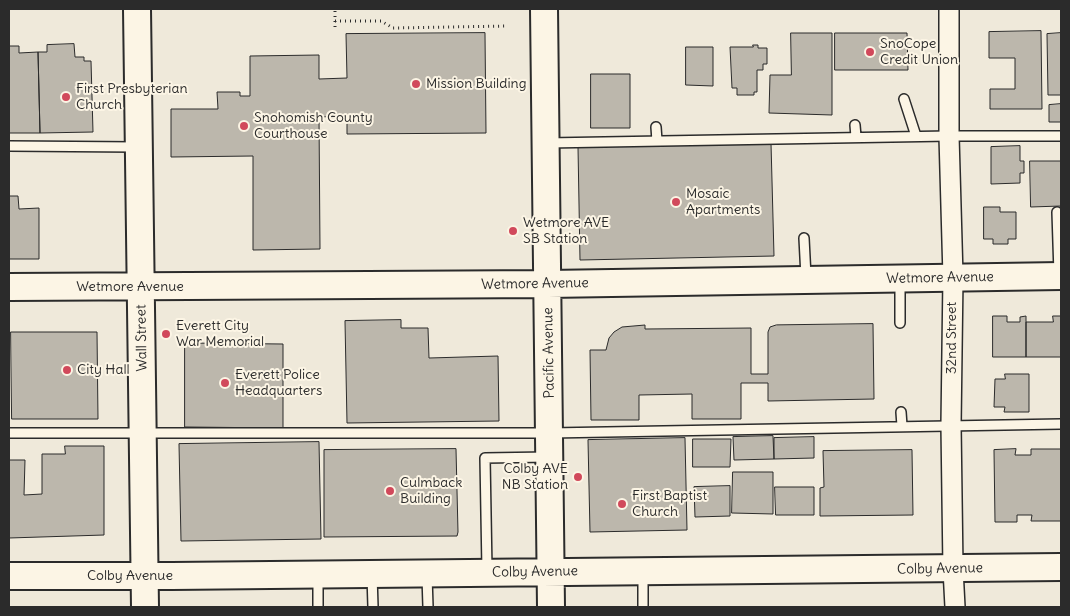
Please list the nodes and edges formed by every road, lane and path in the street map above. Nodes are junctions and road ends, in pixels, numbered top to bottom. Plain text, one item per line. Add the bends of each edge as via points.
1 (137, 9) edge
2 (336, 9) edge
3 (544, 9) edge
4 (949, 9) edge
5 (335, 21) junction
6 (508, 26) dead end
7 (335, 27) dead end
8 (904, 99) dead end
9 (855, 125) dead end
10 (656, 126) dead end
11 (916, 136) junction
12 (949, 136) junction
13 (1061, 136) edge
14 (856, 138) junction
15 (657, 141) junction
16 (546, 143) junction
17 (9, 146) edge
18 (139, 147) junction
19 (1057, 212) dead end
20 (804, 238) dead end
21 (1060, 276) edge
22 (952, 277) junction
23 (900, 278) junction
24 (806, 280) junction
25 (548, 284) junction
26 (9, 286) edge
27 (141, 287) junction
28 (900, 323) dead end
29 (901, 412) dead end
30 (1061, 424) edge
31 (951, 425) junction
32 (902, 426) junction
33 (9, 433) edge
34 (143, 433) junction
35 (550, 445) junction
36 (1061, 567) edge
37 (953, 569) junction
38 (643, 571) junction
39 (487, 572) junction
40 (551, 572) junction
41 (427, 573) junction
42 (318, 574) junction
43 (372, 574) junction
44 (9, 576) edge
45 (145, 576) junction
46 (145, 607) edge
47 (318, 607) edge
48 (374, 607) edge
49 (428, 607) edge
50 (551, 607) edge
51 (643, 607) edge
52 (955, 607) edge

1 - 18 street, Wall Street
2 - 5 path
3 - 16 street, Pacific Avenue
4 - 12 street, 32nd Street
5 - 6 path via 380,21 393,28
5 - 7 path
8 - 11 lane
9 - 14 lane
10 - 15 lane
11 - 12 lane
11 - 14 lane
12 - 13 lane
12 - 22 street, 32nd Street
14 - 15 lane
15 - 16 lane
16 - 25 street, Pacific Avenue
17 - 18 lane
18 - 27 street, Wall Street
19 - 21 lane
20 - 24 lane
21 - 22 street, Wetmore Avenue
22 - 23 street, Wetmore Avenue
22 - 31 street, 32nd Street
23 - 24 street, Wetmore Avenue
23 - 28 lane
24 - 25 street, Wetmore Avenue
25 - 27 street, Wetmore Avenue
25 - 35 street, Pacific Avenue
26 - 27 street, Wetmore Avenue
27 - 34 street, Wall Street
29 - 32 lane
30 - 31 lane
31 - 32 lane
31 - 37 street, 32nd Street
32 - 35 lane
33 - 34 lane
34 - 35 lane
34 - 45 street, Wall Street
35 - 39 lane via 485,458
35 - 40 street, Pacific Avenue
36 - 37 street, Colby Avenue
37 - 38 street, Colby Avenue
37 - 52 street, 32nd Street
38 - 40 street, Colby Avenue
38 - 51 lane
39 - 40 street, Colby Avenue
39 - 41 street, Colby Avenue
40 - 50 street, Pacific Avenue
41 - 43 street, Colby Avenue
41 - 49 lane
42 - 43 street, Colby Avenue
42 - 45 street, Colby Avenue
42 - 47 lane
43 - 48 lane
44 - 45 street, Colby Avenue
45 - 46 street, Wall Street

